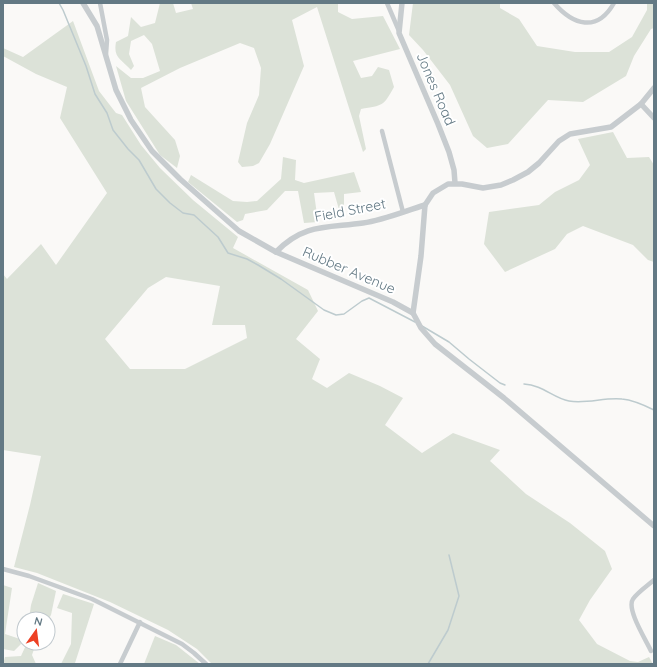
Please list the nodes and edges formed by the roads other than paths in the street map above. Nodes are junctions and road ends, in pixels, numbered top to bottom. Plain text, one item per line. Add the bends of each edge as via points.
1 (84, 3) edge
2 (100, 3) edge
3 (388, 3) edge
4 (402, 3) edge
5 (554, 3) edge
6 (614, 3) edge
7 (399, 32) junction
8 (106, 54) junction
9 (654, 88) edge
10 (641, 104) junction
11 (654, 118) edge
12 (382, 131) dead end
13 (455, 183) junction
14 (425, 205) junction
15 (403, 212) junction
16 (276, 252) junction
17 (414, 315) junction
18 (654, 526) edge
19 (3, 569) edge
20 (654, 580) edge
21 (140, 622) junction
22 (651, 651) dead end
23 (120, 664) edge
24 (206, 664) edge

1 - 8 street, Rubber Avenue via 97,26
2 - 8 street via 107,40
3 - 7 street
4 - 7 street, Jones Road
5 - 6 street via 566,15 585,23 605,16
7 - 13 street, Jones Road via 446,145
8 - 16 street, Rubber Avenue via 116,90 131,120 152,151 180,180 239,231
9 - 10 street
10 - 11 street
10 - 13 street via 611,126 570,134 559,141 528,172 513,180 483,188
12 - 15 street
13 - 14 street via 438,189
14 - 15 street, Field Street
14 - 17 street
15 - 16 street, Field Street via 364,223 318,227 298,234
16 - 17 street, Rubber Avenue via 402,306
17 - 18 street via 435,344 504,398
19 - 21 street via 86,597
20 - 22 street via 631,604 633,614
21 - 23 street
21 - 24 street via 182,644

